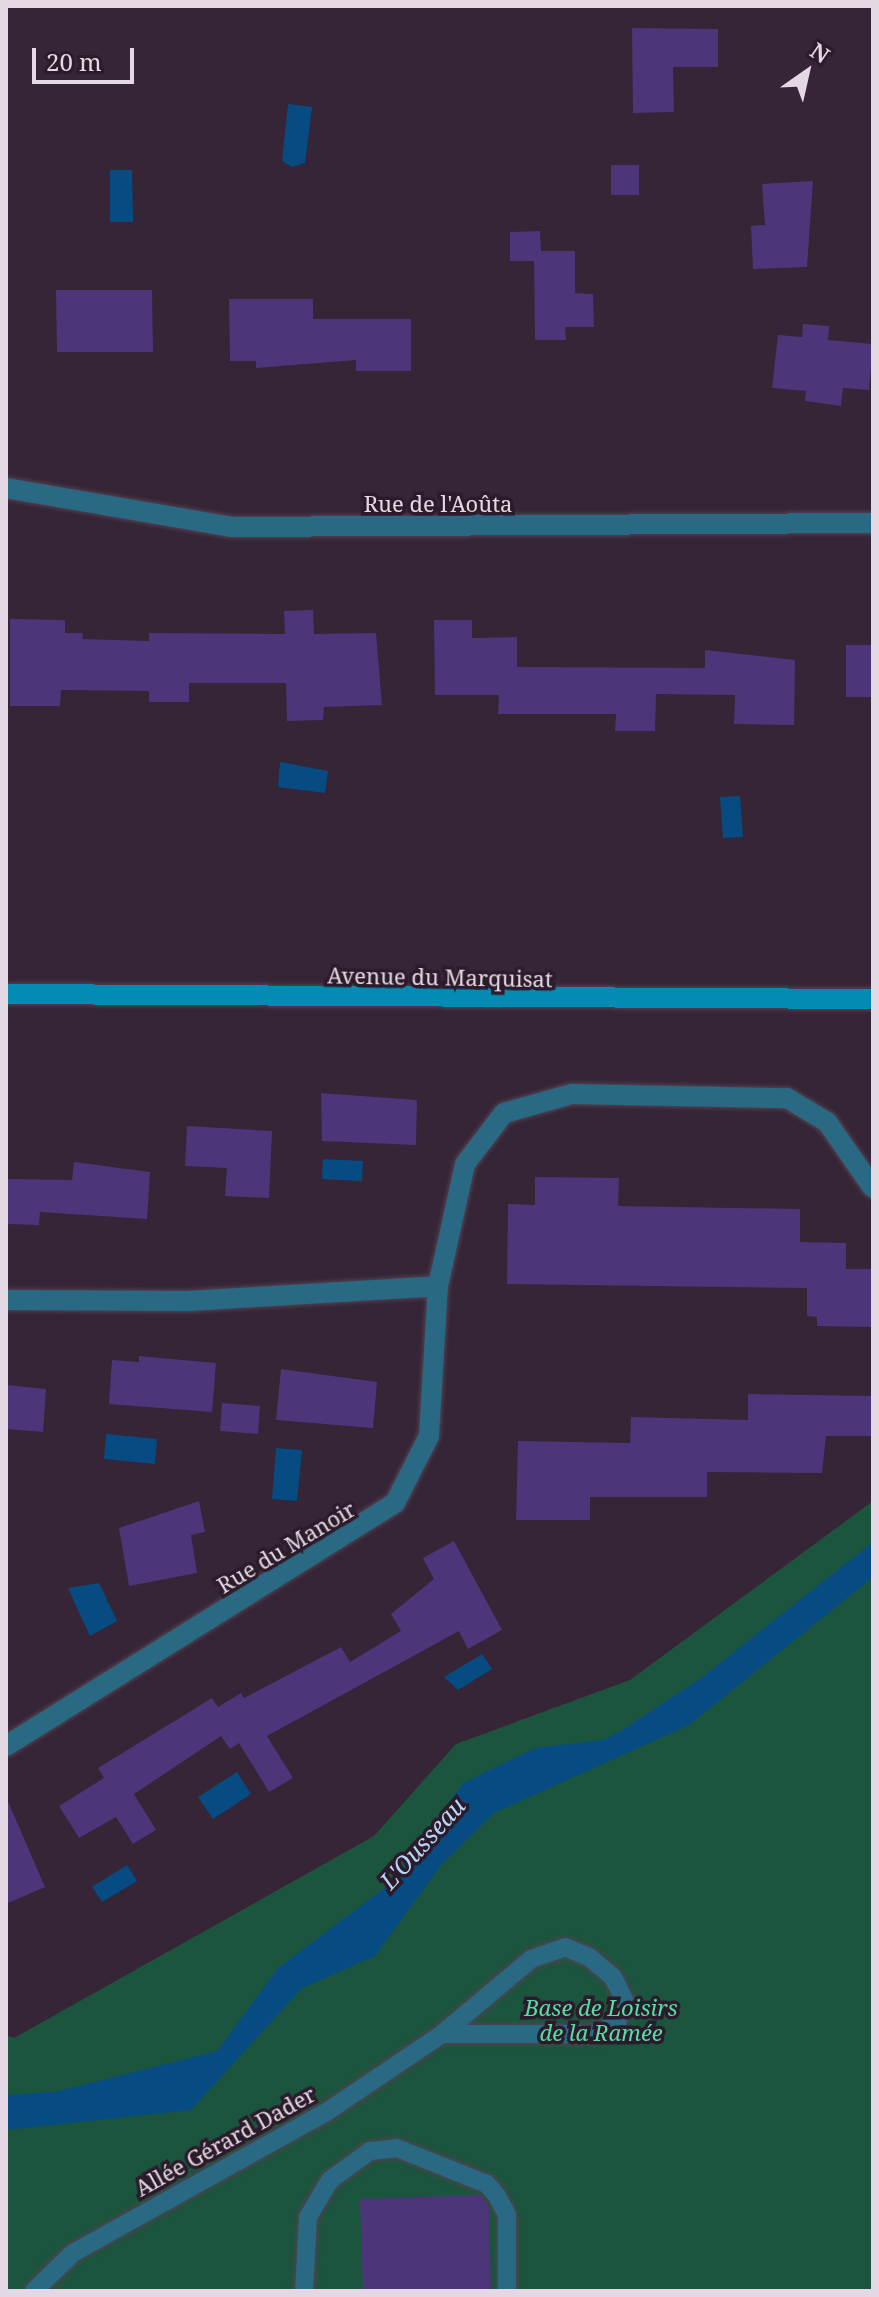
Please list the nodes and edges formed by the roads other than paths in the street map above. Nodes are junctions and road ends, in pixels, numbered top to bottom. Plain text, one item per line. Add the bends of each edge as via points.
1 (6, 488) edge
2 (873, 523) edge
3 (6, 994) edge
4 (873, 999) edge
5 (873, 1188) edge
6 (438, 1286) junction
7 (6, 1300) edge
8 (6, 1746) edge
9 (442, 2034) junction
10 (34, 2291) edge
11 (304, 2291) edge
12 (507, 2291) edge

1 - 2 street, Rue de l'Aoûta via 232,527
3 - 4 main road, Avenue du Marquisat
5 - 6 street, Rue du Manoir via 847,1161 827,1122 787,1098 546,1096 504,1113 473,1146
6 - 7 street via 188,1301
6 - 8 street, Rue du Manoir via 429,1436 395,1503
9 - 9 lane, Allée Gérard Dader via 531,1959 565,1947 613,1977 624,2000 617,2023 595,2034
9 - 10 lane, Allée Gérard Dader via 325,2113 73,2253
11 - 12 lane via 308,2217 330,2180 370,2151 397,2148 487,2184 497,2196 507,2215

